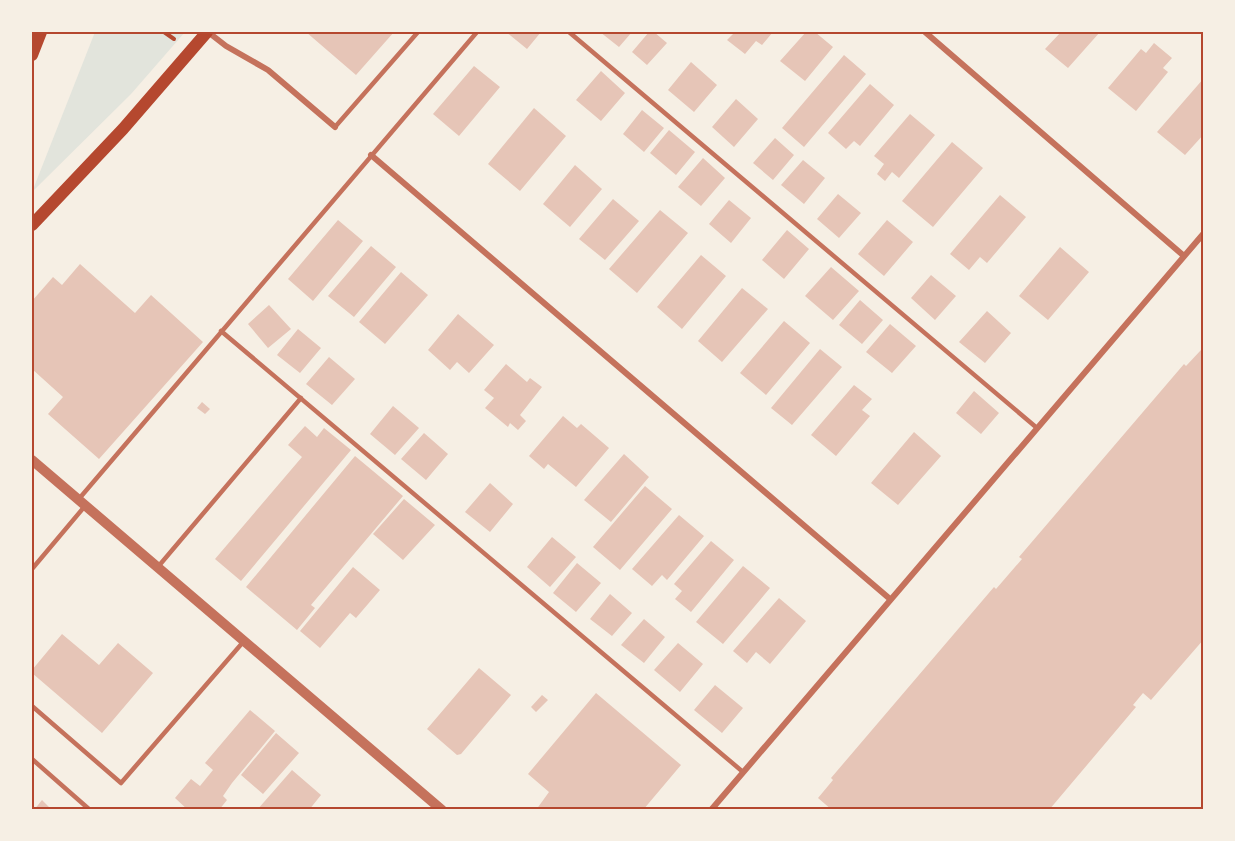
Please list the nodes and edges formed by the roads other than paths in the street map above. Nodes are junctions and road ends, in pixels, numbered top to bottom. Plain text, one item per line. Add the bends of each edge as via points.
1 (41, 32) edge
2 (207, 32) edge
3 (418, 32) edge
4 (477, 32) edge
5 (569, 32) edge
6 (925, 32) edge
7 (32, 55) edge
8 (335, 128) joint
9 (371, 155) junction
10 (32, 225) edge
11 (1202, 237) edge
12 (1184, 256) junction
13 (221, 331) junction
14 (301, 398) junction
15 (1037, 428) junction
16 (32, 460) edge
17 (81, 503) junction
18 (157, 568) junction
19 (32, 570) edge
20 (890, 599) junction
21 (244, 641) junction
22 (32, 706) edge
23 (32, 759) edge
24 (743, 772) junction
25 (90, 810) edge
26 (442, 810) edge
27 (711, 810) edge

1 - 7 main road
2 - 8 street via 268,70
2 - 10 main road
3 - 8 lane
4 - 9 lane
5 - 15 lane
6 - 12 street
9 - 13 lane
9 - 20 street
11 - 12 street
12 - 15 street
13 - 14 lane
13 - 17 lane
14 - 18 lane
14 - 24 lane
15 - 20 street
16 - 17 street
17 - 18 street
17 - 19 lane
18 - 21 street
20 - 24 street
21 - 22 lane via 121,783
21 - 26 street
23 - 25 lane
24 - 27 street

